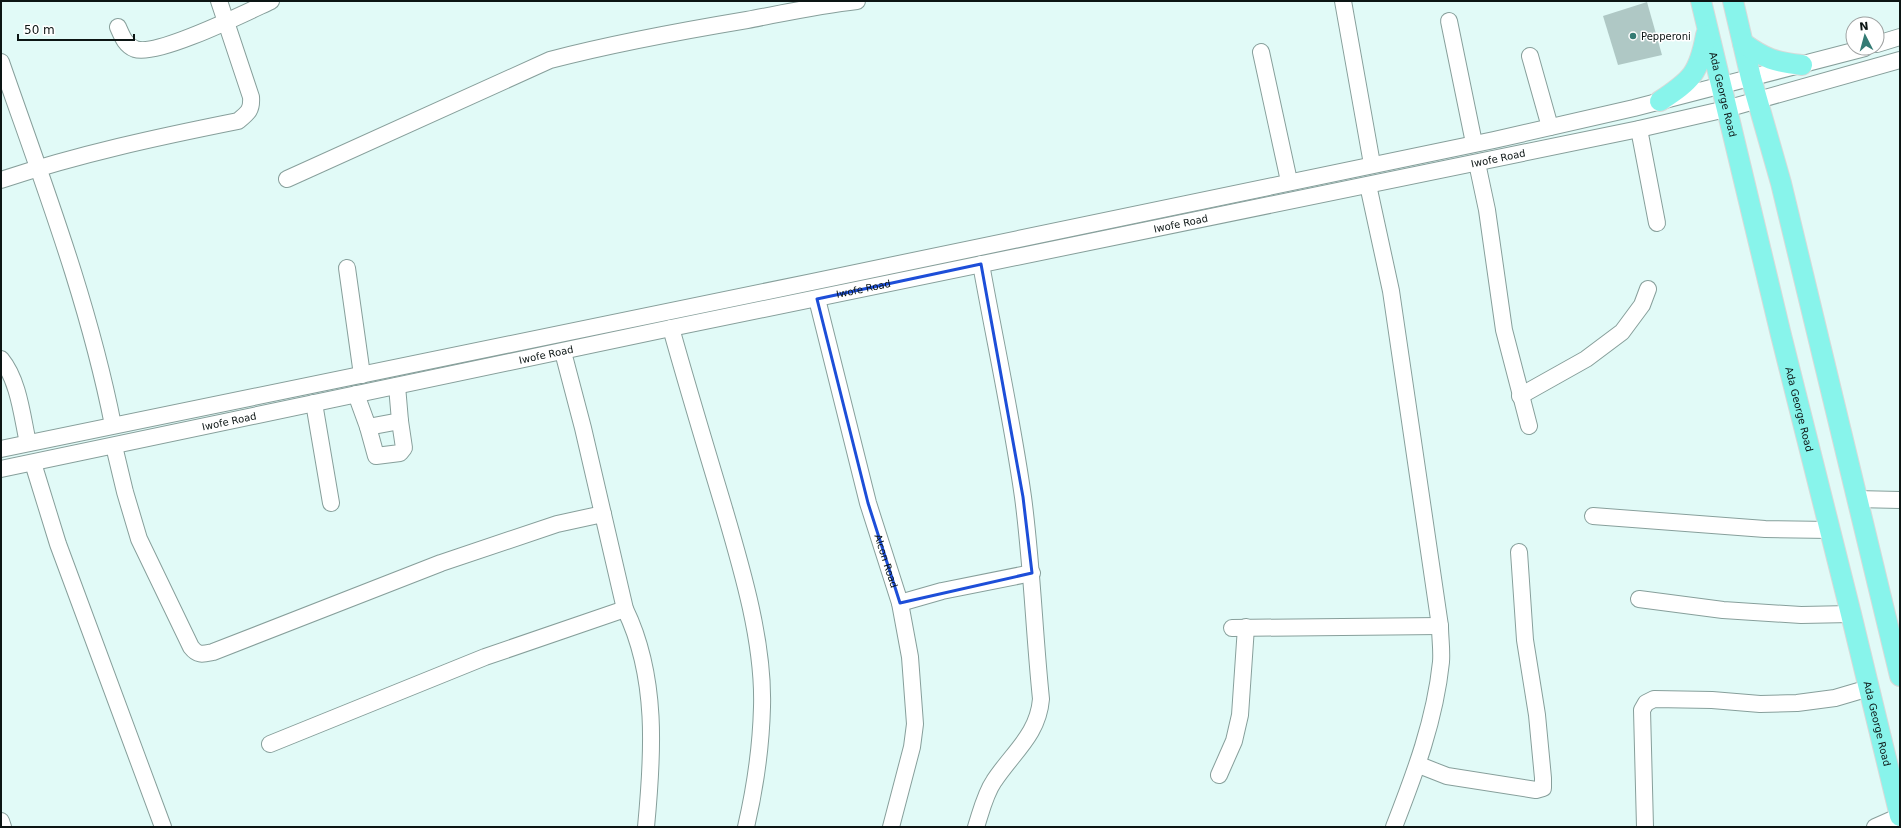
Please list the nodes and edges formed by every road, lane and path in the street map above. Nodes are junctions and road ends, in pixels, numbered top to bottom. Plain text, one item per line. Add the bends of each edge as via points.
1 (219, 1) edge
2 (271, 1) edge
3 (857, 1) edge
4 (1343, 1) edge
5 (1701, 1) edge
6 (1733, 1) edge
7 (1449, 21) dead end
8 (227, 22) junction
9 (118, 27) dead end
10 (1707, 29) junction
11 (1900, 37) edge
12 (1885, 42) edge
13 (1743, 43) junction
14 (1261, 52) dead end
15 (1845, 53) edge
16 (1530, 56) dead end
17 (1900, 60) edge
18 (1, 62) edge
19 (1802, 65) junction
20 (1751, 78) junction
21 (1720, 85) junction
22 (1757, 100) junction
23 (1660, 101) junction
24 (1726, 109) junction
25 (1550, 127) junction
26 (1639, 129) junction
27 (1474, 144) junction
28 (1477, 163) junction
29 (1372, 164) junction
30 (38, 168) junction
31 (288, 179) dead end
32 (1, 180) edge
33 (1288, 181) junction
34 (1368, 185) junction
35 (1657, 223) dead end
36 (981, 264) junction
37 (347, 268) dead end
38 (1648, 289) dead end
39 (817, 299) junction
40 (671, 328) junction
41 (563, 352) junction
42 (1, 359) edge
43 (362, 375) junction
44 (397, 386) junction
45 (356, 394) junction
46 (1520, 396) junction
47 (314, 403) junction
48 (400, 421) junction
49 (113, 425) junction
50 (1529, 426) dead end
51 (368, 427) junction
52 (28, 443) junction
53 (114, 446) junction
54 (1, 448) edge
55 (33, 463) junction
56 (1, 469) edge
57 (1856, 499) junction
58 (1900, 500) edge
59 (331, 503) dead end
60 (603, 514) junction
61 (1593, 516) dead end
62 (1830, 530) junction
63 (1519, 552) dead end
64 (1032, 573) junction
65 (1639, 599) dead end
66 (900, 603) junction
67 (625, 609) junction
68 (1851, 614) junction
69 (1440, 626) junction
70 (1894, 632) edge
71 (1900, 676) edge
72 (1869, 688) junction
73 (270, 744) dead end
74 (1419, 765) junction
75 (1218, 775) dead end
76 (1900, 816) edge
77 (1, 821) edge
78 (3, 827) edge
79 (163, 827) edge
80 (646, 827) edge
81 (746, 827) edge
82 (891, 827) edge
83 (976, 827) edge
84 (1394, 827) edge
85 (1645, 827) edge
86 (1875, 827) edge

1 - 8 street
2 - 8 street
3 - 31 street via 822,5 678,32 550,60
4 - 29 street
5 - 10 main road, Ada George Road
6 - 13 main road
7 - 27 street
8 - 9 street via 155,49 135,49 126,44
8 - 30 street via 251,97 249,113 238,120 139,141
10 - 21 main road, Ada George Road
10 - 23 main road via 1702,58 1693,76 1681,88
11 - 12 street
13 - 19 main road via 1767,59
13 - 20 main road
14 - 33 street
15 - 19 street, Iwofe Road
16 - 25 street
17 - 22 street, Iwofe Road
18 - 30 street
19 - 20 street, Iwofe Road
20 - 21 street, Iwofe Road
20 - 22 main road
21 - 23 street, Iwofe Road
21 - 24 main road, Ada George Road
22 - 24 street, Iwofe Road
22 - 57 main road via 1781,183
23 - 25 street, Iwofe Road
24 - 26 street, Iwofe Road
24 - 62 main road, Ada George Road
25 - 27 street, Iwofe Road
26 - 28 street, Iwofe Road
26 - 35 street
27 - 29 street, Iwofe Road
28 - 34 street, Iwofe Road
28 - 46 street via 1504,330
29 - 33 street, Iwofe Road
30 - 32 street
30 - 49 street via 86,312
33 - 43 street, Iwofe Road
34 - 36 street, Iwofe Road
34 - 69 street via 1391,291
36 - 39 street, Iwofe Road
36 - 64 street via 1012,422
37 - 43 street
38 - 46 street via 1642,305 1622,332 1586,359
39 - 40 street, Iwofe Road
39 - 66 street, Alcon Road via 868,503
40 - 41 street, Iwofe Road
40 - 81 street via 741,565 758,654 762,706 758,754
41 - 44 street, Iwofe Road
41 - 60 street
42 - 52 street via 7,367 18,396
43 - 49 street, Iwofe Road
44 - 45 street, Iwofe Road
44 - 48 street
45 - 47 street, Iwofe Road
45 - 51 street
46 - 50 street
47 - 53 street, Iwofe Road
47 - 59 street
48 - 51 street
48 - 51 street via 404,448 400,453 376,456
49 - 52 street, Iwofe Road
52 - 54 street, Iwofe Road
53 - 55 street, Iwofe Road
53 - 60 street via 139,539 190,647 200,654 213,652 442,563 556,524
55 - 56 street, Iwofe Road
55 - 79 street via 58,544
57 - 58 street
57 - 70 main road
60 - 67 street
61 - 62 street via 1765,529
62 - 68 main road, Ada George Road
63 - 74 street via 1525,640 1537,715 1543,788 1536,790 1488,784 1447,776
64 - 66 street via 942,591
64 - 83 street via 1040,714 1033,730 993,782
65 - 68 street via 1723,610 1801,615
66 - 82 street, Alcon Road via 910,657 915,724 912,747
67 - 73 street via 485,657
67 - 80 street via 639,644 651,702 651,753
68 - 72 main road, Ada George Road
69 - 74 street via 1441,662
69 - 75 street via 1239,627 1240,715 1234,741
70 - 71 main road
72 - 76 main road, Ada George Road
72 - 85 street via 1836,698 1797,703 1760,704 1654,699 1646,703 1642,710
74 - 84 street
76 - 86 street
77 - 78 street

